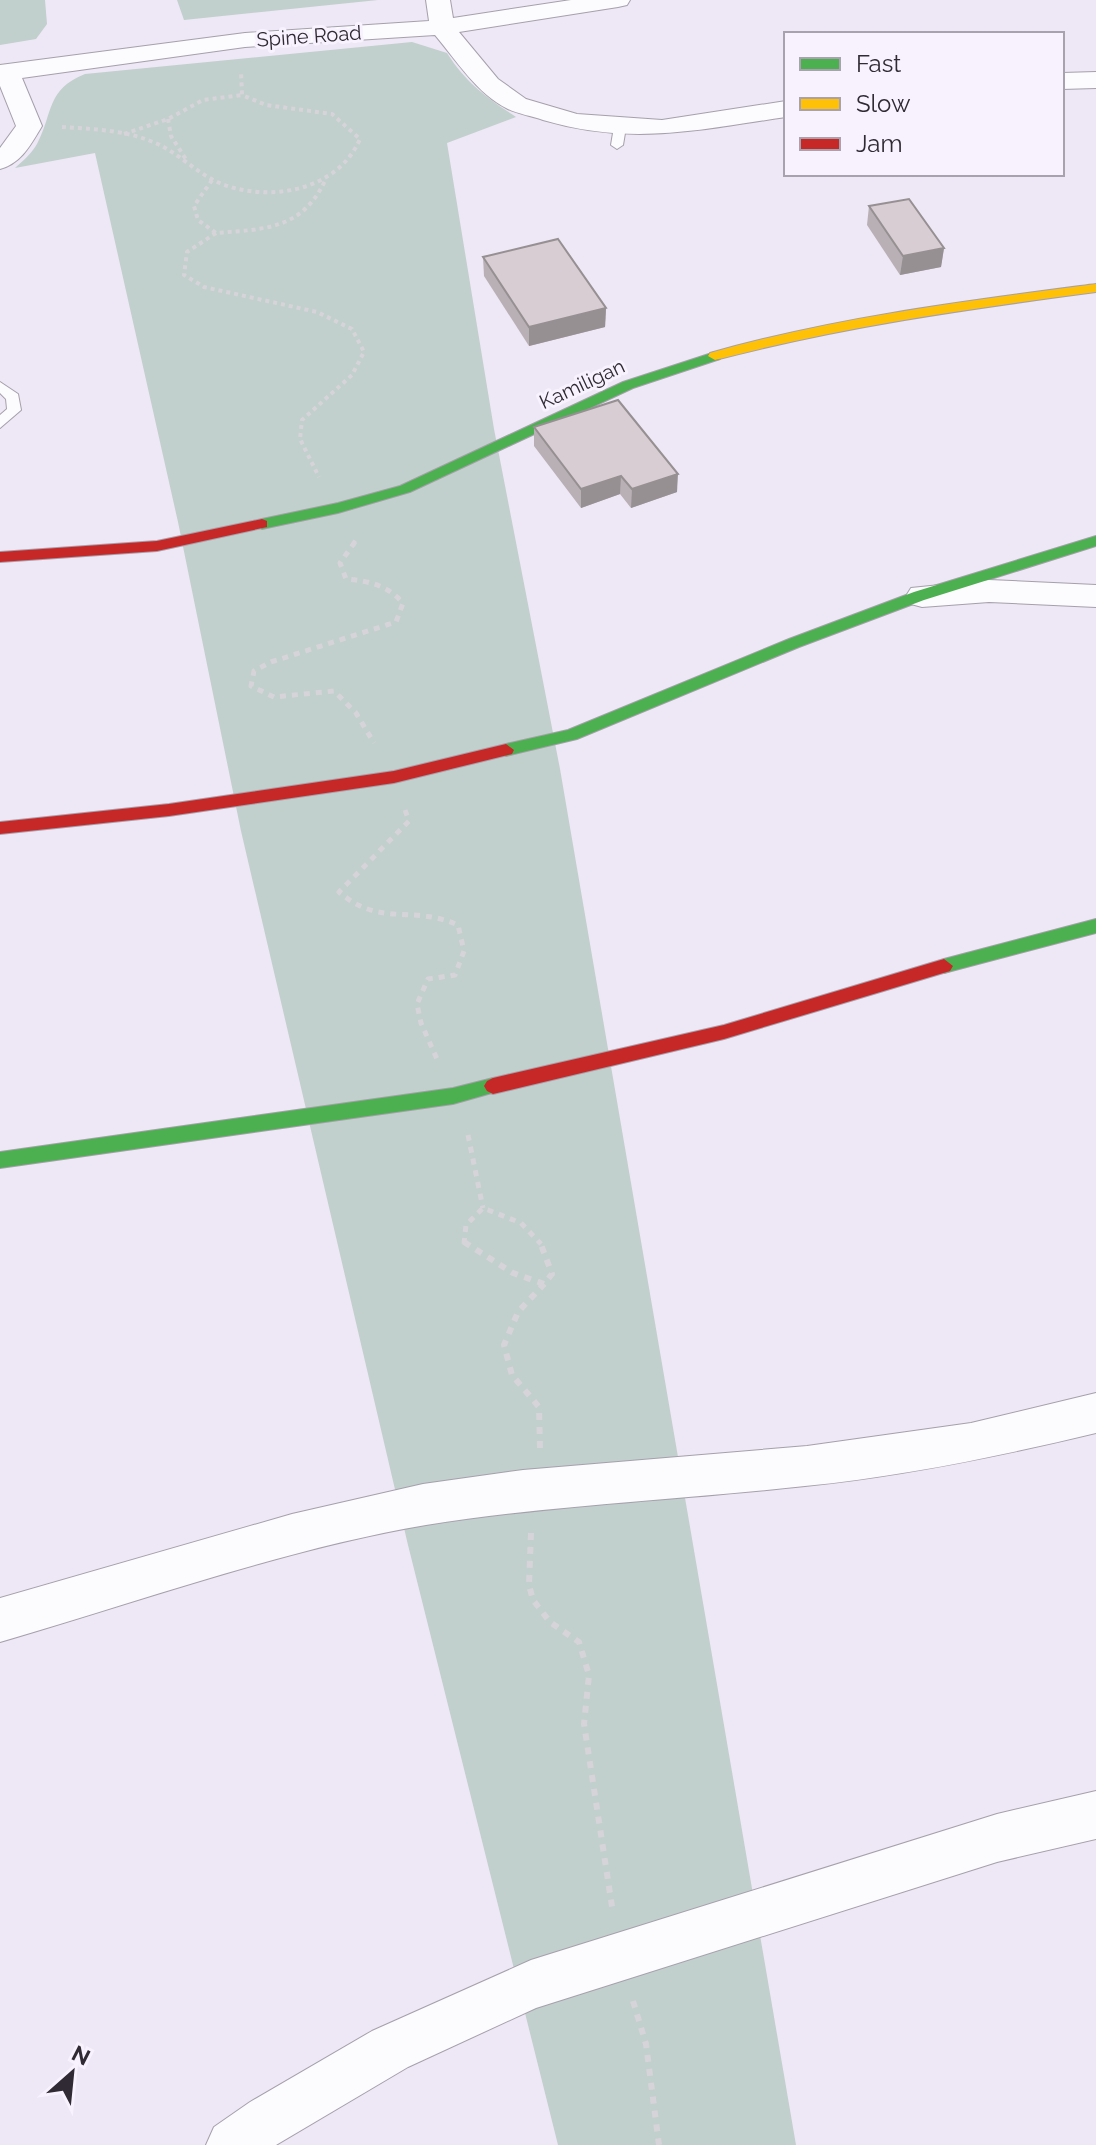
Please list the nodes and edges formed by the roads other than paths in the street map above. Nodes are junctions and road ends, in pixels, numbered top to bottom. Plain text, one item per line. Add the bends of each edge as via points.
1 (438, 0) edge
2 (618, 0) edge
3 (442, 27) junction
4 (4, 72) edge
5 (1096, 80) edge
6 (1064, 81) edge
7 (784, 109) edge
8 (0, 161) edge
9 (1096, 288) edge
10 (0, 386) edge
11 (0, 423) edge
12 (1096, 541) edge
13 (0, 557) edge
14 (919, 596) junction
15 (1096, 596) edge
16 (0, 828) edge
17 (1096, 926) edge
18 (0, 1160) edge
19 (1096, 1413) edge
20 (0, 1620) edge
21 (1096, 1815) edge
22 (232, 2145) edge

1 - 3 street
2 - 3 street, Spine Road
3 - 4 street, Spine Road via 245,40
3 - 7 street via 489,84 517,104 618,136
4 - 8 street via 29,126
5 - 6 street
9 - 13 street, Kamiligan via 945,308 719,355 628,385 405,489 338,508 157,546
10 - 11 lane via 13,397 14,410
12 - 14 street
14 - 15 street via 989,591
14 - 16 street via 571,735 394,777
17 - 18 street via 724,1032 453,1096
19 - 20 street via 971,1443 852,1460 423,1505 292,1535
21 - 22 street via 997,1838 531,1985 390,2049

